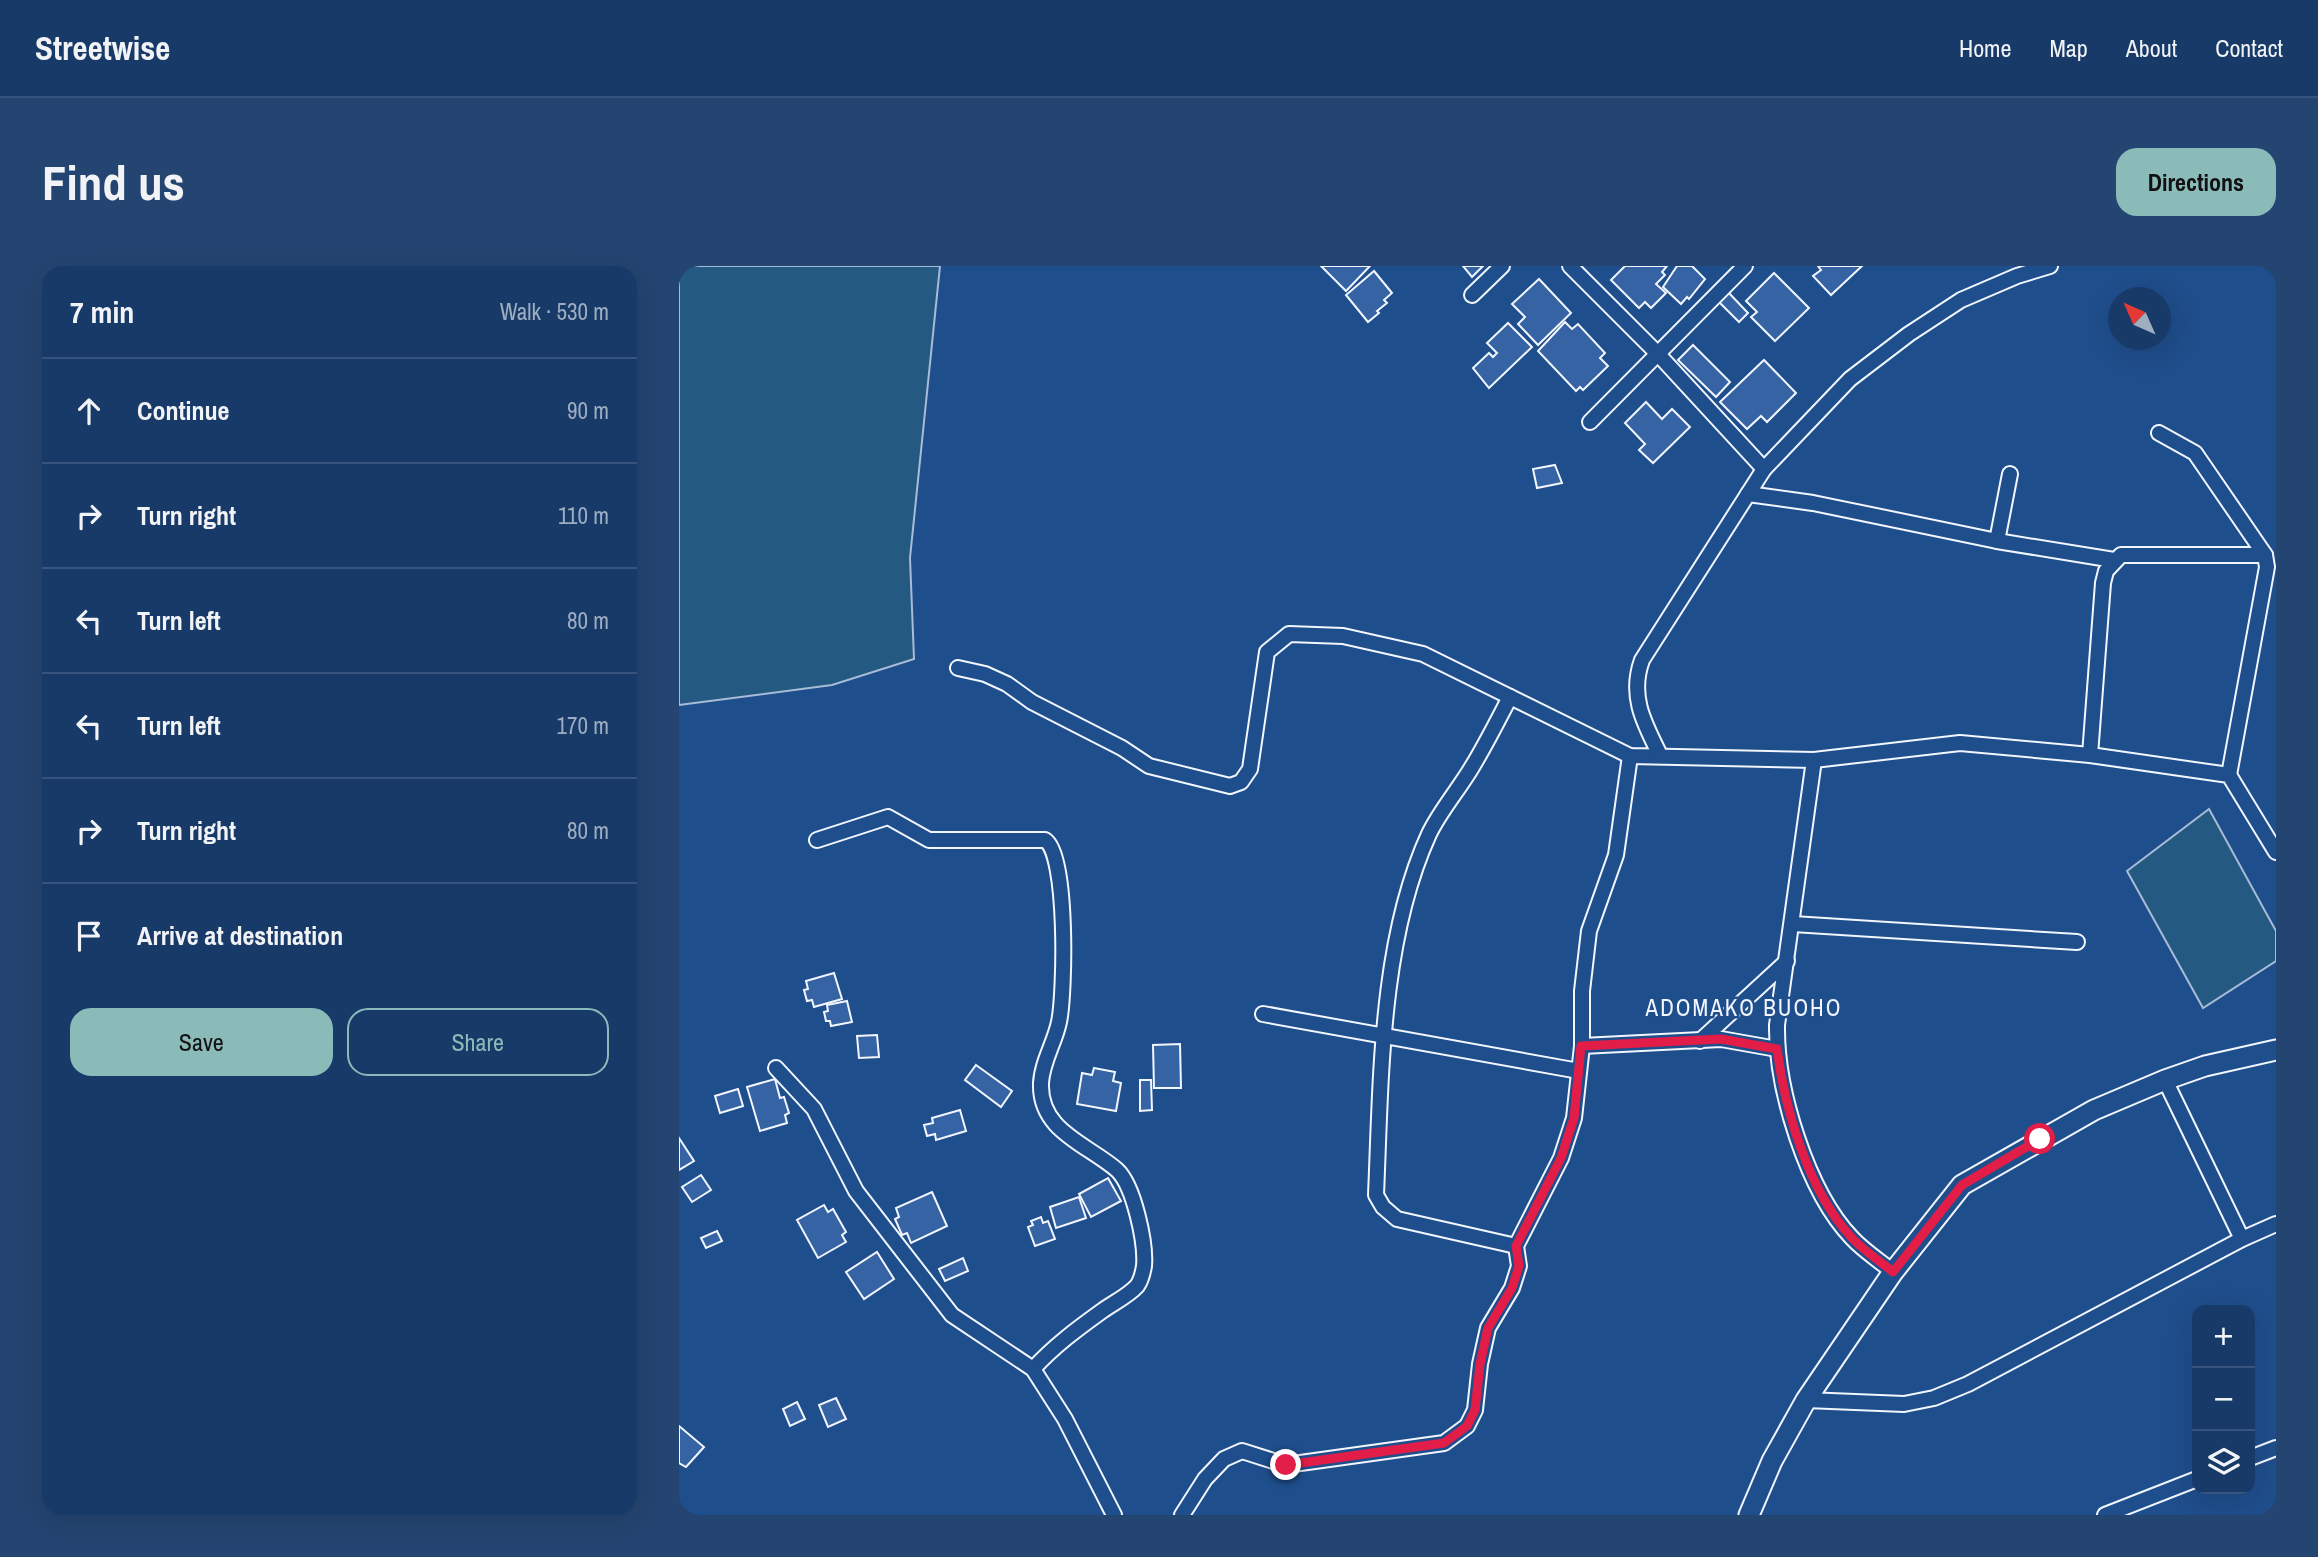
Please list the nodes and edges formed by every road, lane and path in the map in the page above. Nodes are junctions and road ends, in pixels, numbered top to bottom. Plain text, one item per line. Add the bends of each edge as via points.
1 (1502, 266) edge
2 (1570, 266) edge
3 (1745, 266) edge
4 (2050, 266) edge
5 (1472, 295) dead end
6 (1657, 354) junction
7 (1590, 422) dead end
8 (2159, 433) dead end
9 (1764, 469) junction
10 (2010, 474) dead end
11 (1748, 494) junction
12 (1997, 541) junction
13 (2265, 555) junction
14 (2114, 560) junction
15 (958, 668) dead end
16 (1510, 697) junction
17 (1660, 755) junction
18 (2090, 755) junction
19 (1630, 756) junction
20 (1814, 760) junction
21 (2229, 775) junction
22 (817, 840) dead end
23 (2276, 852) edge
24 (1793, 925) junction
25 (2077, 942) dead end
26 (1787, 961) junction
27 (1263, 1014) dead end
28 (1383, 1034) junction
29 (1700, 1041) junction
30 (1581, 1046) junction
31 (1777, 1049) junction
32 (2276, 1050) edge
33 (776, 1068) dead end
34 (1579, 1071) junction
35 (2165, 1080) junction
36 (2276, 1224) edge
37 (2242, 1239) junction
38 (1516, 1246) junction
39 (1893, 1272) junction
40 (1033, 1369) junction
41 (1806, 1400) junction
42 (2276, 1448) edge
43 (2255, 1456) edge
44 (2192, 1481) edge
45 (1114, 1515) edge
46 (1182, 1515) edge
47 (1749, 1515) edge
48 (2105, 1515) edge

1 - 5 street
2 - 6 street
3 - 6 street
4 - 9 street via 1961,300 1909,334 1850,379
6 - 7 street
6 - 9 street
8 - 13 street via 2195,453
9 - 11 street
10 - 12 street
11 - 12 street
11 - 17 street via 1635,678 1636,701
12 - 14 street
13 - 14 street via 2121,555
13 - 21 street via 2267,567
14 - 18 street via 2103,583
15 - 16 street via 1007,684 1149,766 1230,786 1241,782 1250,769 1267,652 1289,634 1343,636 1423,654
16 - 19 street
16 - 28 street via 1430,833 1409,897
17 - 19 street
17 - 20 street
18 - 20 street via 1960,743
18 - 21 street
19 - 30 street via 1616,855 1589,931
20 - 24 street
21 - 23 street
22 - 40 street via 888,817 929,840 1045,840 1055,849 1065,908 1060,1020 1041,1081 1043,1106 1077,1145 1119,1172 1131,1192 1144,1268 1138,1285 1058,1342
24 - 25 street
24 - 26 street
26 - 29 street
26 - 31 street
27 - 28 street
28 - 34 street
28 - 38 street via 1376,1195 1383,1208 1397,1219
29 - 30 street
29 - 31 street via 1721,1039
30 - 34 street
31 - 39 street via 1784,1098 1832,1212 1853,1239
32 - 35 street
33 - 40 street via 814,1109 856,1191 951,1315
34 - 38 street via 1574,1118 1561,1158
35 - 37 street
35 - 39 street via 2094,1110 1962,1185
36 - 37 street
37 - 41 street via 1934,1398 1905,1404
38 - 46 street via 1519,1266 1512,1288 1488,1328 1475,1410 1455,1436 1444,1443 1286,1465 1242,1451 1217,1465
39 - 41 street
40 - 45 street via 1065,1419
41 - 47 street
42 - 43 street
44 - 48 street

